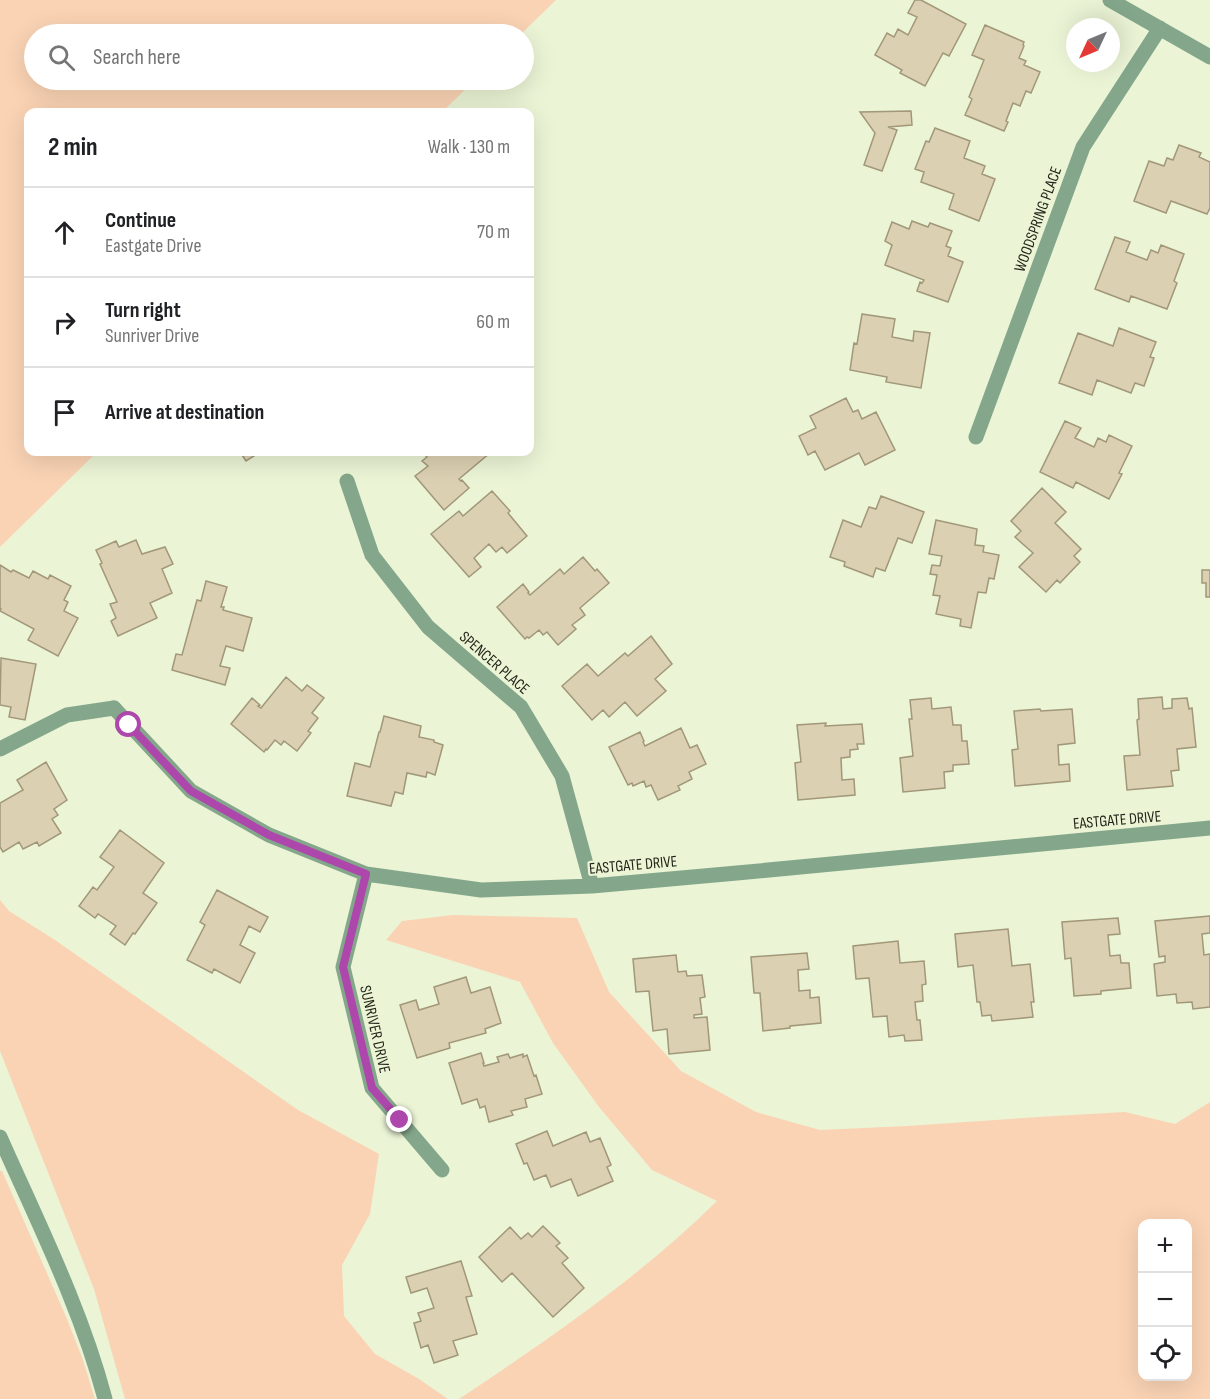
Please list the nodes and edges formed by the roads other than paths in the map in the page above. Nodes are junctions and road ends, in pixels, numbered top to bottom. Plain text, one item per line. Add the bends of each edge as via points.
1 (1110, 0) edge
2 (1160, 28) junction
3 (1210, 57) edge
4 (976, 436) dead end
5 (347, 481) dead end
6 (0, 749) edge
7 (1210, 828) edge
8 (366, 874) junction
9 (592, 886) junction
10 (0, 1137) edge
11 (442, 1170) dead end
12 (105, 1399) edge

1 - 2 street
2 - 3 street
2 - 4 street, WOODSPRING PLACE via 1083,147
5 - 9 street, SPENCER PLACE via 372,555 428,627 521,706 562,776
6 - 8 street, EASTGATE DRIVE via 67,714 114,708 191,791 269,835
7 - 9 street, EASTGATE DRIVE
8 - 9 street, EASTGATE DRIVE via 481,890
8 - 11 street, SUNRIVER DRIVE via 343,967 372,1088
10 - 12 street via 78,1314

